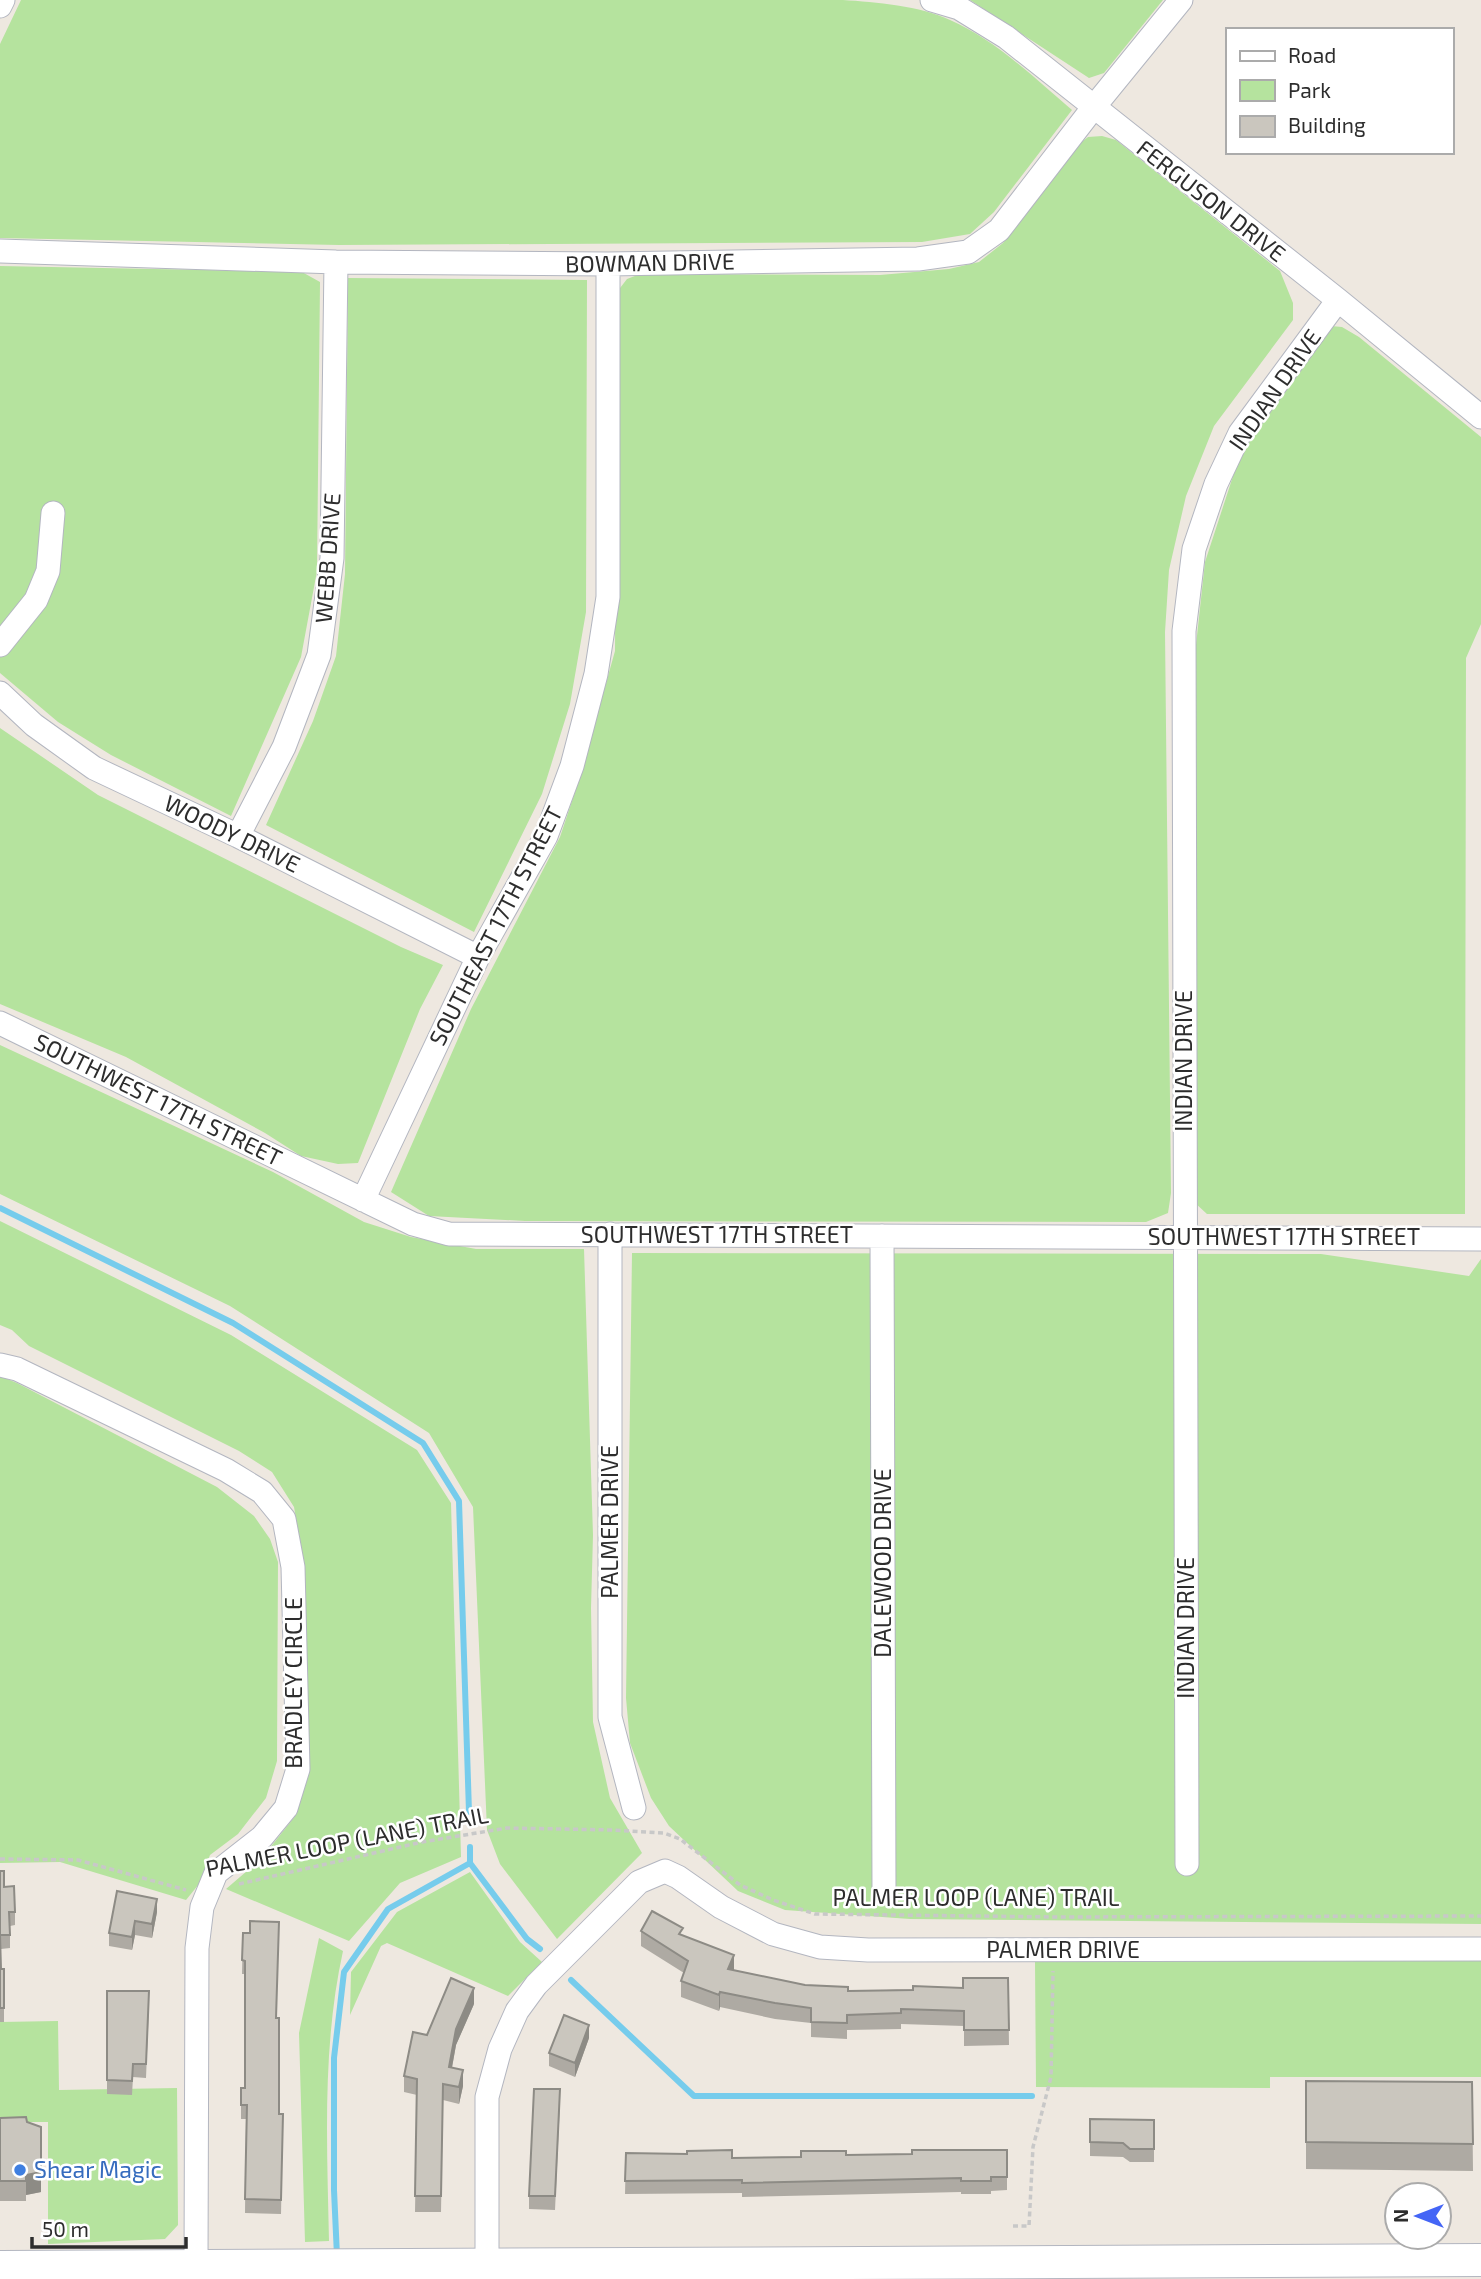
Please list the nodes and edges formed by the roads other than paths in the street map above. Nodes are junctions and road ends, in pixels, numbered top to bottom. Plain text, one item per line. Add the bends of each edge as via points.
1 (3, 0) edge
2 (932, 0) edge
3 (1181, 0) edge
4 (0, 6) edge
5 (1093, 108) junction
6 (0, 251) edge
7 (336, 262) junction
8 (608, 264) junction
9 (1338, 300) junction
10 (1481, 417) edge
11 (53, 513) dead end
12 (0, 645) edge
13 (0, 692) edge
14 (238, 836) junction
15 (478, 957) junction
16 (0, 1023) edge
17 (363, 1200) junction
18 (610, 1234) junction
19 (882, 1237) junction
20 (1184, 1237) junction
21 (1481, 1239) edge
22 (0, 1365) edge
23 (634, 1808) dead end
24 (1187, 1864) dead end
25 (884, 1889) dead end
26 (1481, 1949) edge
27 (1481, 2260) edge
28 (487, 2264) junction
29 (196, 2266) junction
30 (0, 2267) edge
31 (237, 2272) edge

1 - 4 street
2 - 5 street, FERGUSON DRIVE via 959,8 1006,37
3 - 5 street, BOWMAN DRIVE
5 - 8 street, BOWMAN DRIVE via 999,230 968,252 918,259
5 - 9 street, FERGUSON DRIVE
6 - 7 street, BOWMAN DRIVE
7 - 8 street, BOWMAN DRIVE
7 - 14 street, WEBB DRIVE via 331,558 320,655 284,747
8 - 15 street, SOUTHEAST 17TH STREET via 608,597 596,674 572,766 545,836
9 - 10 street, FERGUSON DRIVE
9 - 20 street, INDIAN DRIVE via 1240,433 1216,484 1194,549 1184,631
11 - 12 street via 48,570 36,600
13 - 14 street, WOODY DRIVE via 34,725 94,768
14 - 15 street, WOODY DRIVE
15 - 17 street, SOUTHEAST 17TH STREET
16 - 17 street, SOUTHWEST 17TH STREET
17 - 18 street, SOUTHWEST 17TH STREET via 413,1224 449,1234
18 - 19 street, SOUTHWEST 17TH STREET
18 - 23 street, PALMER DRIVE via 610,1717
19 - 20 street, SOUTHWEST 17TH STREET
19 - 25 street, DALEWOOD DRIVE
20 - 21 street, SOUTHWEST 17TH STREET
20 - 24 street, INDIAN DRIVE
22 - 29 street, BRADLEY CIRCLE via 17,1369 226,1470 262,1492 284,1519 293,1567 298,1769 286,1808 262,1837 216,1873 202,1908 197,1948
26 - 28 street, PALMER DRIVE via 820,1947 773,1934 721,1908 665,1871 651,1875 536,1985 517,2011 500,2049 487,2097
27 - 28 main road
28 - 31 main road
29 - 30 main road
29 - 31 main road

